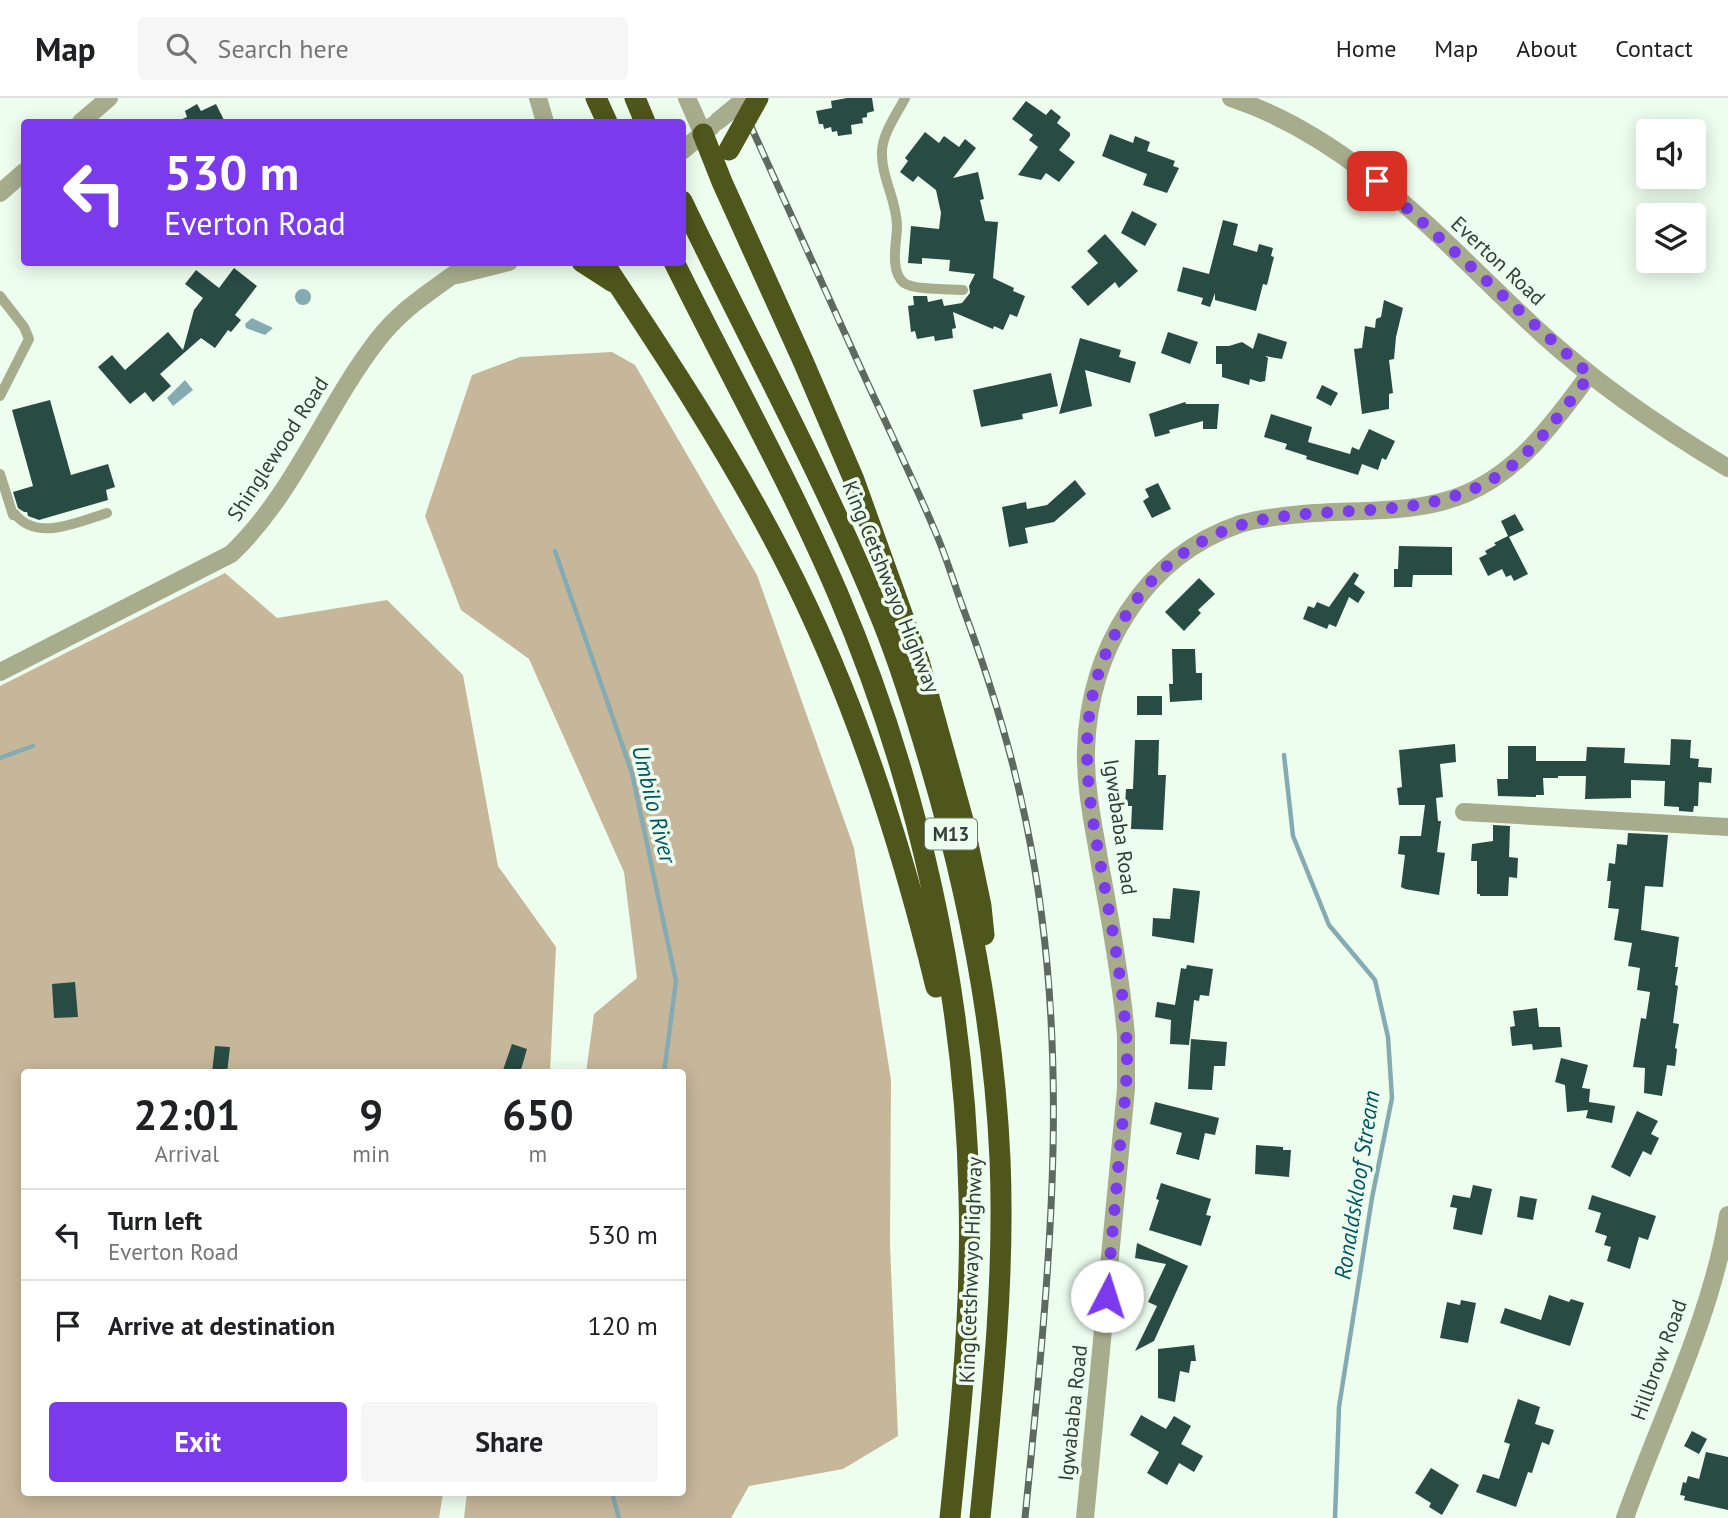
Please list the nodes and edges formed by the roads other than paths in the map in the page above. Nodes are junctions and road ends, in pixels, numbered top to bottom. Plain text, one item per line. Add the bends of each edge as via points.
1 (109, 98) edge
2 (538, 98) edge
3 (596, 98) edge
4 (635, 98) edge
5 (687, 98) edge
6 (746, 98) edge
7 (758, 98) edge
8 (905, 98) edge
9 (1231, 98) edge
10 (1259, 102) edge
11 (84, 119) edge
12 (544, 119) edge
13 (606, 119) edge
14 (644, 119) edge
15 (694, 142) edge
16 (21, 175) edge
17 (722, 182) junction
18 (0, 193) edge
19 (686, 209) edge
20 (465, 266) edge
21 (492, 266) edge
22 (588, 266) edge
23 (606, 266) edge
24 (676, 266) edge
25 (453, 275) junction
26 (618, 285) junction
27 (963, 290) dead end
28 (0, 296) edge
29 (1590, 375) junction
30 (0, 396) edge
31 (1728, 468) edge
32 (0, 474) edge
33 (107, 513) dead end
34 (0, 672) edge
35 (1464, 812) dead end
36 (1728, 827) edge
37 (988, 1024) junction
38 (960, 1062) junction
39 (1728, 1215) edge
40 (950, 1518) edge
41 (980, 1518) edge
42 (1085, 1518) edge
43 (1625, 1518) edge

1 - 11 street
2 - 12 street
3 - 13 highway
4 - 14 highway
5 - 15 street
6 - 15 street, bridge
7 - 17 highway, bridge via 729,150
8 - 27 lane via 882,151 897,222 897,271 909,285
9 - 10 street, Everton Road
10 - 29 street, Everton Road via 1363,169
15 - 17 highway
16 - 18 street
17 - 37 highway via 854,481 919,661 981,905
19 - 37 highway, King Cetshwayo Highway / M13 via 826,491 883,622 951,835
20 - 25 street, Shinglewood Road
21 - 25 street, Shinglewood Road
22 - 26 highway
23 - 26 highway
24 - 38 highway, King Cetshwayo Highway / M13 via 804,518 862,656 920,845 943,948
25 - 34 street, Shinglewood Road via 404,310 376,342 277,500 231,554
26 - 38 highway via 719,439 784,559 832,665 894,827 946,1027
28 - 30 lane via 29,339
29 - 31 street, Everton Road
29 - 42 street, Igwababa Road via 1514,464 1462,495 1406,507 1303,514 1241,524 1212,536 1184,552 1147,585 1107,649 1091,699 1086,769 1123,1006 1126,1089
32 - 33 lane via 13,515 37,530
35 - 36 street
37 - 41 highway, King Cetshwayo Highway / M13 via 1000,1158 1000,1251 996,1359
38 - 40 highway, King Cetshwayo Highway / M13 via 970,1196 969,1292
39 - 43 street, Hillbrow Road via 1685,1361

